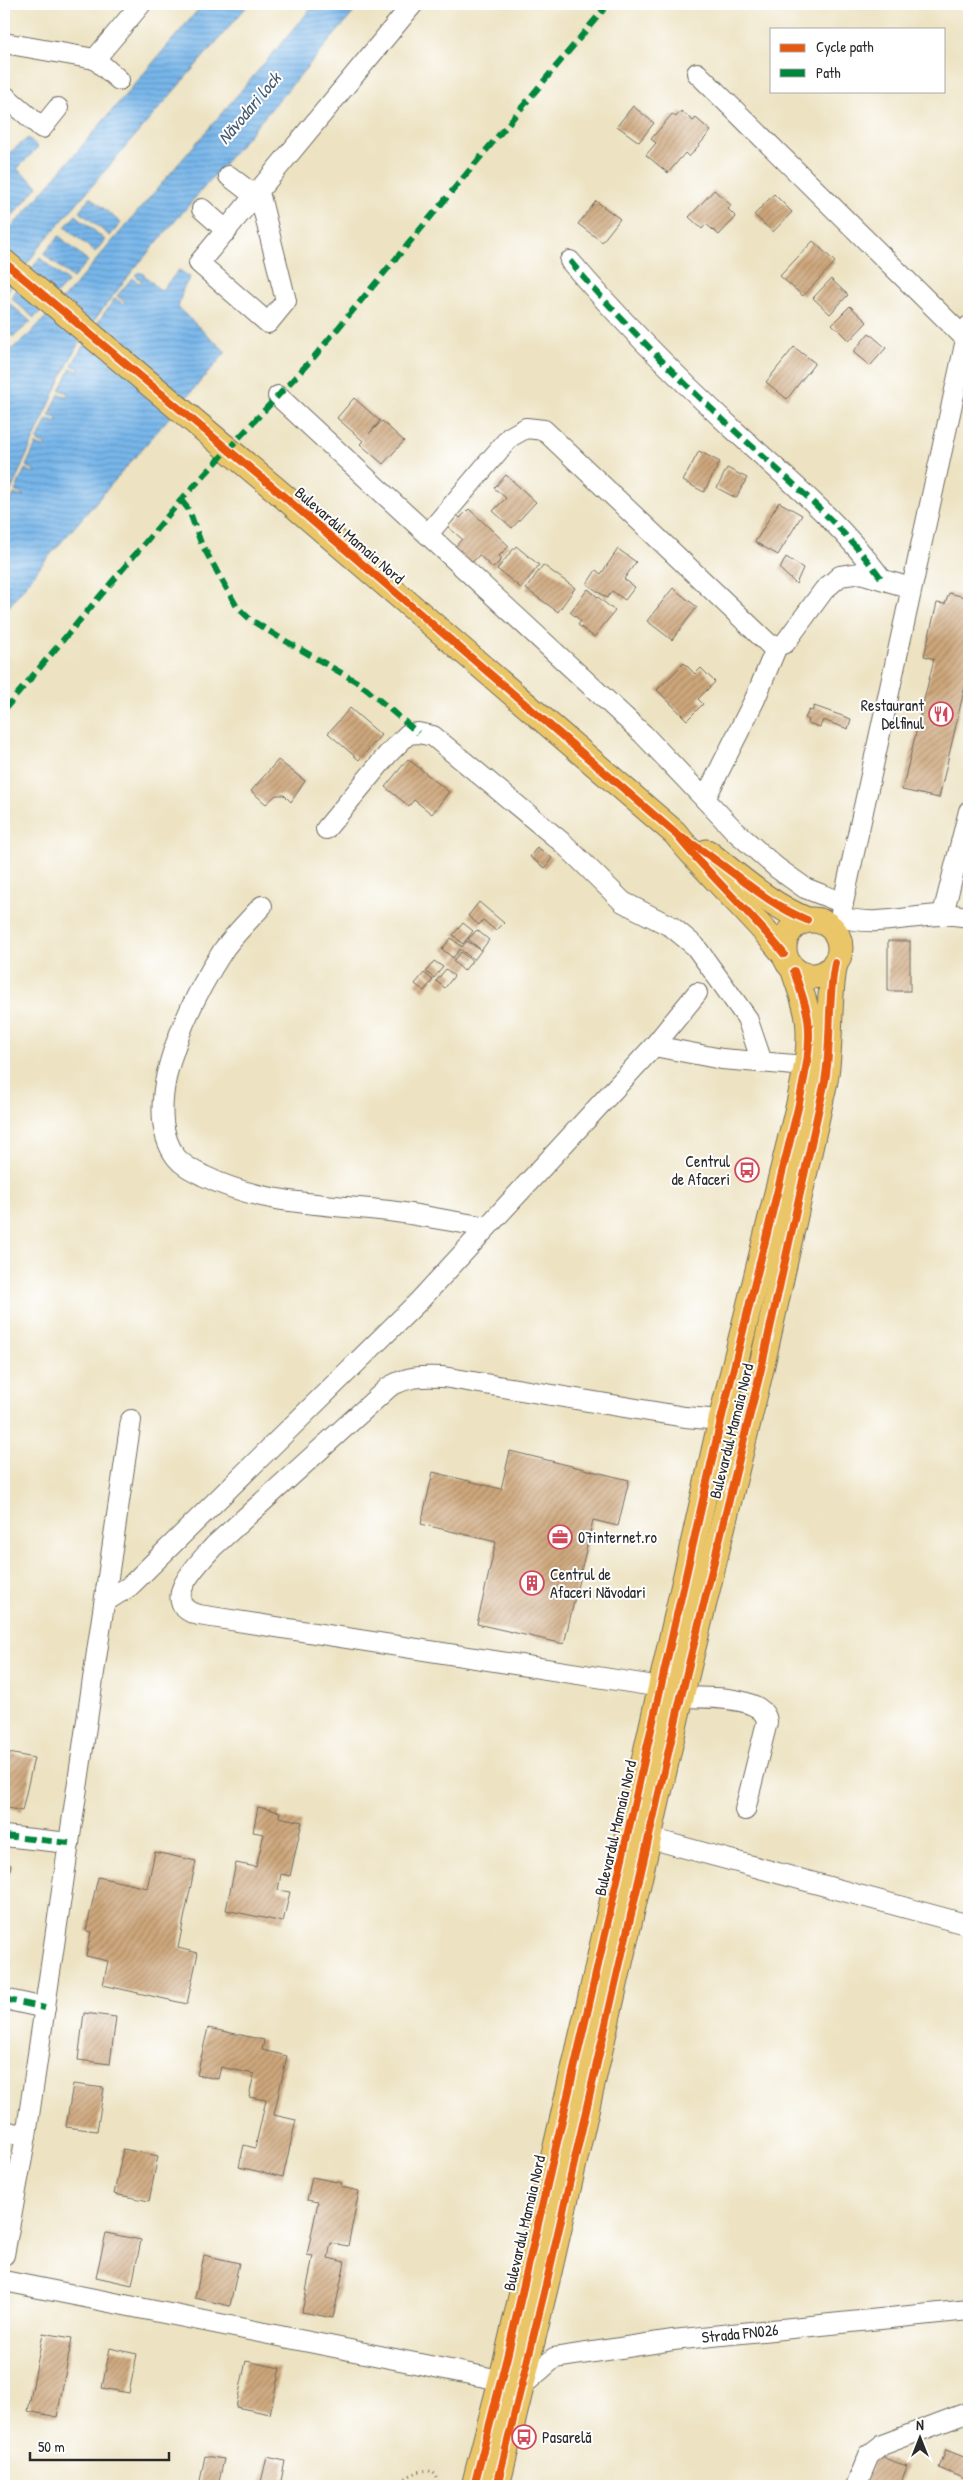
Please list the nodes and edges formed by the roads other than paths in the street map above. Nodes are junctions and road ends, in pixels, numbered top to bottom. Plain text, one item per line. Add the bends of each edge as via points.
1 (141, 4) edge
2 (413, 4) edge
3 (4, 43) edge
4 (95, 58) junction
5 (697, 73) dead end
6 (119, 80) dead end
7 (4, 95) edge
8 (58, 108) dead end
9 (229, 176) dead end
10 (257, 194) junction
11 (202, 209) dead end
12 (227, 231) junction
13 (570, 261) dead end
14 (4, 262) edge
15 (968, 333) edge
16 (278, 396) dead end
17 (428, 534) junction
18 (881, 578) junction
19 (911, 588) junction
20 (777, 646) junction
21 (705, 799) junction
22 (969, 811) edge
23 (326, 829) dead end
24 (675, 833) junction
25 (262, 906) dead end
26 (943, 914) junction
27 (838, 916) junction
28 (969, 917) edge
29 (808, 920) junction
30 (789, 962) junction
31 (836, 963) junction
32 (697, 993) dead end
33 (654, 1046) junction
34 (762, 1062) junction
35 (806, 1066) junction
36 (486, 1227) junction
37 (131, 1420) dead end
38 (721, 1420) junction
39 (106, 1602) junction
40 (671, 1692) junction
41 (745, 1810) dead end
42 (4, 1836) edge
43 (649, 1838) junction
44 (69, 1843) junction
45 (969, 1925) edge
46 (4, 1999) edge
47 (45, 2008) junction
48 (4, 2130) edge
49 (26, 2136) junction
50 (4, 2255) edge
51 (4, 2281) edge
52 (969, 2310) edge
53 (511, 2383) junction
54 (969, 2412) edge
55 (474, 2486) edge
56 (497, 2486) edge
57 (856, 2486) edge

1 - 4 street
2 - 10 street
3 - 4 street
4 - 6 street
5 - 15 street
7 - 8 street via 42,128
9 - 10 street
10 - 12 street
10 - 12 street via 286,301 268,323 199,263
11 - 12 street
13 - 18 street via 611,309 708,406 853,542
14 - 24 main road, Bulevardul Mamaia Nord via 274,488
15 - 19 street
16 - 17 street
17 - 20 street via 510,437 526,428 544,430 770,645
17 - 21 street via 643,734
18 - 19 street
18 - 20 street via 860,574 840,576 824,590 785,643
19 - 27 street
20 - 21 street via 755,699
21 - 27 street via 736,832
22 - 26 street
23 - 34 street via 408,734 432,736 564,844 623,902 672,927 695,946 747,1018
24 - 29 main road, Bulevardul Mamaia Nord via 706,851 788,912
24 - 30 main road, Bulevardul Mamaia Nord via 698,863 754,917
25 - 36 street via 225,948 203,985 171,1058 162,1111 165,1136 176,1157 188,1168 220,1184 254,1195 315,1205 390,1211
26 - 27 street via 873,922
26 - 28 street
27 - 29 main road, Bulevardul Mamaia Nord via 825,924
27 - 31 main road, Bulevardul Mamaia Nord via 840,946
29 - 30 main road via 791,929 786,937
30 - 31 main road via 812,976 829,970
30 - 35 main road, Bulevardul Mamaia Nord via 808,1020
31 - 40 main road, Bulevardul Mamaia Nord via 831,985 825,1081 761,1368
32 - 33 street
33 - 34 street via 722,1059
33 - 36 street
34 - 35 street
35 - 38 main road, Bulevardul Mamaia Nord
36 - 39 street via 420,1301 130,1586
37 - 39 street
38 - 40 main road, Bulevardul Mamaia Nord
38 - 40 street via 443,1378 405,1378 390,1387 214,1546 192,1571 180,1598 187,1612 199,1615
39 - 44 street
40 - 41 street via 753,1704 766,1715
40 - 43 main road, Bulevardul Mamaia Nord
40 - 53 main road, Bulevardul Mamaia Nord
42 - 44 street
43 - 45 street
43 - 53 main road, Bulevardul Mamaia Nord
44 - 47 street
46 - 47 street
47 - 49 street
48 - 49 street
49 - 50 street
51 - 53 street
52 - 53 street, Strada FN026 via 673,2340 554,2358
53 - 55 main road, Bulevardul Mamaia Nord
53 - 56 main road, Bulevardul Mamaia Nord
54 - 57 street via 882,2445 869,2455

